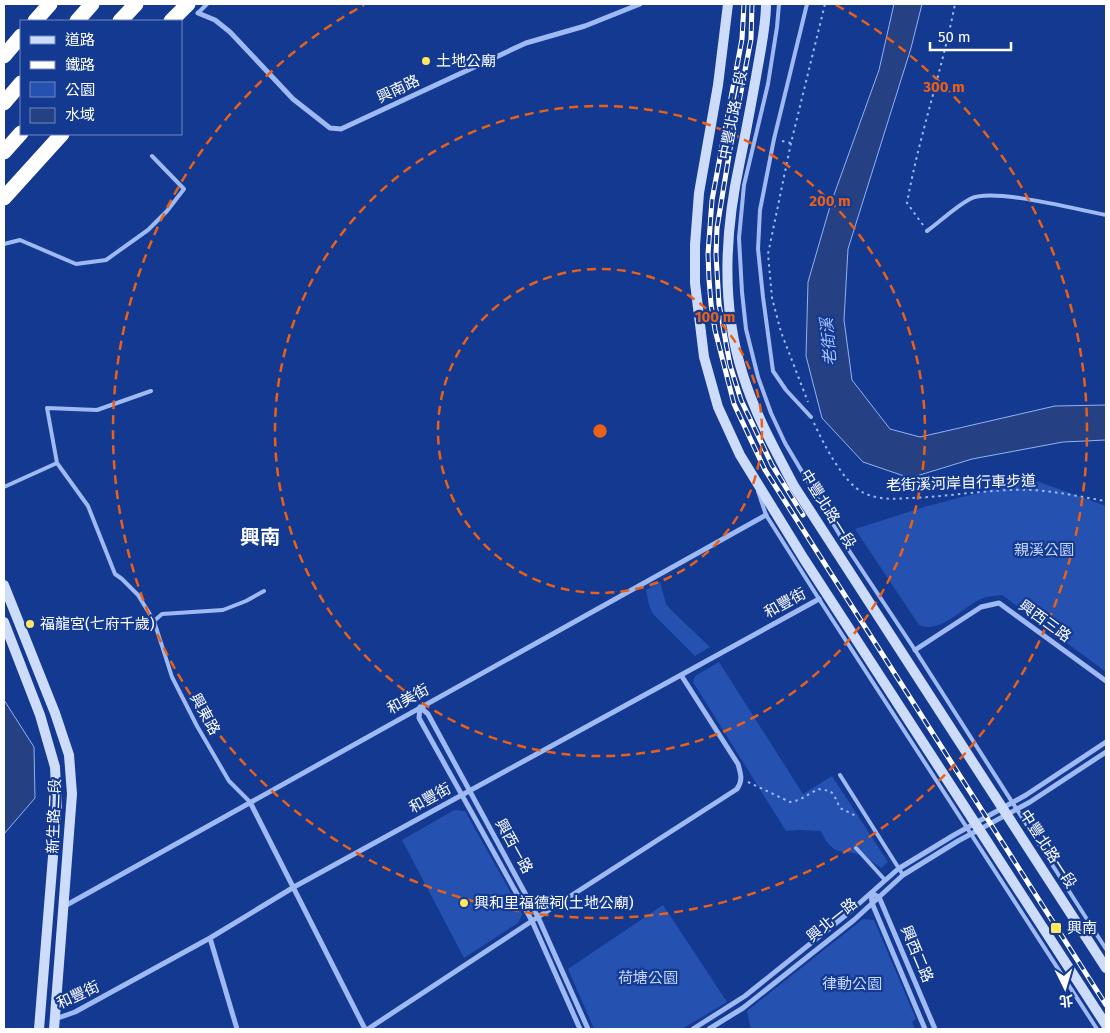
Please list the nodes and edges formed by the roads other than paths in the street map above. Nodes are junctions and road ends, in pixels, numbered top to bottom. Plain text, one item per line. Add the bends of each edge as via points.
1 (50, 4) edge
2 (92, 4) edge
3 (136, 4) edge
4 (175, 4) edge
5 (207, 4) edge
6 (640, 4) edge
7 (728, 4) edge
8 (766, 4) edge
9 (779, 4) edge
10 (806, 4) edge
11 (193, 9) edge
12 (36, 20) edge
13 (78, 20) edge
14 (121, 20) edge
15 (161, 20) edge
16 (173, 20) edge
17 (20, 37) edge
18 (4, 56) edge
19 (20, 84) edge
20 (4, 103) edge
21 (20, 134) edge
22 (61, 135) edge
23 (4, 152) edge
24 (152, 156) dead end
25 (4, 198) edge
26 (1106, 215) edge
27 (927, 231) road end
28 (4, 244) edge
29 (151, 391) dead end
30 (810, 417) road end
31 (57, 463) junction
32 (752, 475) junction
33 (4, 487) edge
34 (766, 515) junction
35 (4, 585) edge
36 (264, 591) dead end
37 (819, 598) junction
38 (154, 621) junction
39 (4, 622) edge
40 (915, 650) junction
41 (681, 675) junction
42 (1106, 681) edge
43 (420, 708) junction
44 (1106, 742) edge
45 (1106, 752) edge
46 (840, 775) dead end
47 (469, 791) junction
48 (462, 795) junction
49 (250, 802) junction
50 (1010, 809) junction
51 (974, 828) junction
52 (856, 848) dead end
53 (898, 869) junction
54 (903, 875) junction
55 (885, 880) junction
56 (294, 887) junction
57 (871, 893) junction
58 (879, 897) junction
59 (872, 903) junction
60 (63, 907) junction
61 (538, 917) junction
62 (532, 921) junction
63 (210, 938) junction
64 (1106, 949) edge
65 (1106, 968) edge
66 (54, 1024) edge
67 (1106, 1025) edge
68 (39, 1029) edge
69 (237, 1029) edge
70 (367, 1029) edge
71 (580, 1029) edge
72 (588, 1029) edge
73 (693, 1029) edge
74 (709, 1029) edge
75 (925, 1029) edge
76 (935, 1029) edge
77 (1097, 1029) edge

1 - 12 highway
2 - 13 highway
3 - 14 highway
4 - 15 highway
5 - 11 lane
6 - 11 street, 興南路 via 585,26 526,44 341,129 330,128 293,99 230,32
7 - 32 main road, 中豐北路一段 via 699,193 695,283 704,357 718,408
8 - 50 main road, 中豐北路一段 via 750,116 732,203 728,245 734,336 743,376 794,486
9 - 40 lane, 中豐北路一段 via 768,84 744,185 739,238 746,329 758,377 786,442 848,549
10 - 30 lane via 760,210 758,249 773,371
11 - 16 highway
17 - 18 highway
19 - 20 highway
21 - 23 highway
22 - 25 highway
24 - 28 lane via 184,188 148,230 106,260 76,264 20,240
26 - 27 lane via 991,195 971,198
29 - 31 lane via 97,410 48,408
31 - 33 lane
31 - 38 lane, 興東路 via 88,506 115,574 138,595
32 - 34 lane, 中豐北路一段
32 - 51 main road, 中豐北路一段
34 - 37 lane, 中豐北路一段
34 - 43 street, 和美街
35 - 60 main road, 新生路二段 via 69,755 72,794
36 - 38 lane via 223,610 162,614
37 - 41 street, 和豐街
37 - 51 lane, 中豐北路一段
38 - 49 lane, 興東路 via 172,677 197,726 229,781
39 - 68 main road, 新生路二段 via 56,767 57,807
40 - 42 street, 興西三路 via 981,607 999,603
40 - 50 lane, 中豐北路一段
41 - 47 street, 和豐街
41 - 61 street via 738,764 742,779 737,790
43 - 47 street, 興西一路 via 428,714
43 - 48 street via 420,718
43 - 49 street, 和美街
44 - 50 street
45 - 50 street
46 - 53 lane
47 - 48 street, 和豐街
47 - 61 street, 興西一路
48 - 56 street, 和豐街
48 - 62 street
49 - 56 street, 興東路
49 - 60 street, 和美街
50 - 51 street
50 - 51 street
50 - 64 lane, 中豐北路一段
50 - 65 main road, 中豐北路一段
51 - 53 street
51 - 54 street, 興北一路
51 - 67 main road, 中豐北路一段
51 - 77 lane, 中豐北路一段
52 - 55 lane
53 - 54 lane
53 - 55 street
54 - 58 street, 興北一路
55 - 57 street
56 - 63 street, 和豐街
56 - 70 street, 興東路
57 - 58 street
57 - 59 street
57 - 73 street via 745,996
58 - 59 street, 興北一路
58 - 76 street, 興西二路
59 - 74 street, 興北一路 via 743,1008
59 - 75 street
60 - 66 main road, 新生路二段
61 - 62 street
61 - 72 street, 興西一路
62 - 70 street
62 - 71 street
63 - 66 street, 和豐街
63 - 69 street

